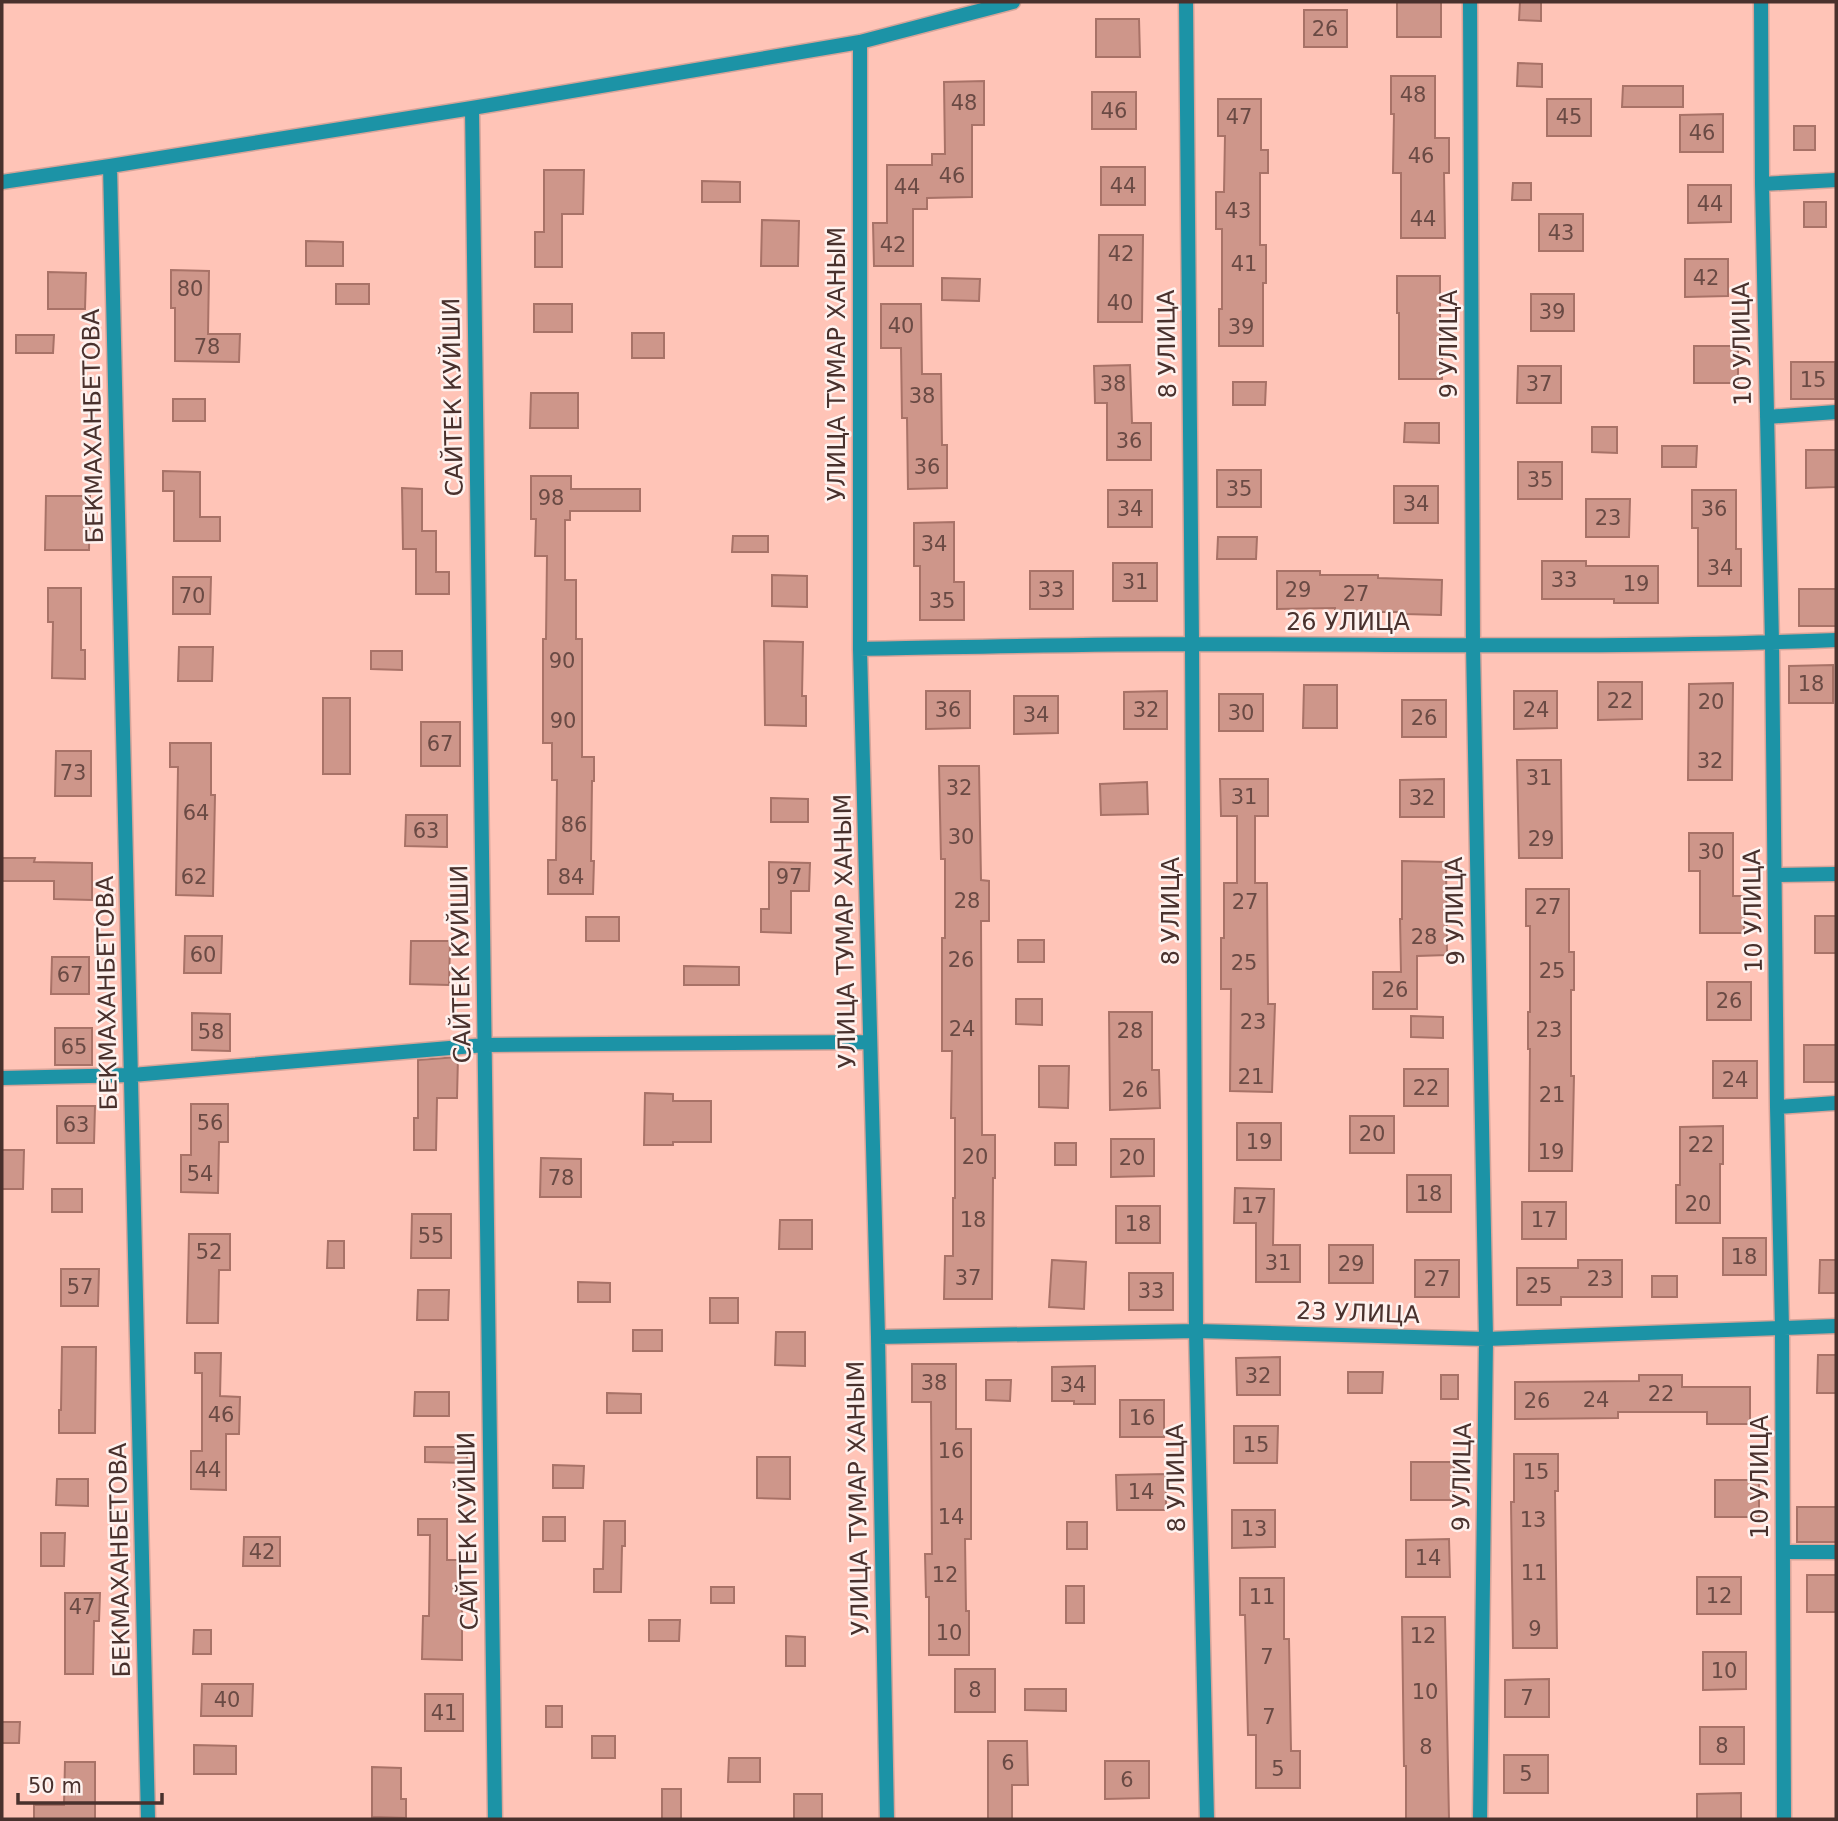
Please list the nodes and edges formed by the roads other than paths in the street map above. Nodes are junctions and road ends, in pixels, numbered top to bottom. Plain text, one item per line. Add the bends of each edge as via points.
1 (1013, 2) edge
2 (1186, 2) edge
3 (1470, 2) edge
4 (1760, 2) edge
5 (860, 43) junction
6 (472, 108) junction
7 (110, 166) junction
8 (1836, 180) edge
9 (2, 181) edge
10 (1762, 184) junction
11 (1836, 412) edge
12 (1767, 417) junction
13 (1836, 640) edge
14 (1772, 643) junction
15 (1192, 644) junction
16 (1473, 645) junction
17 (860, 649) junction
18 (1836, 874) edge
19 (1775, 875) junction
20 (870, 1042) junction
21 (485, 1045) junction
22 (132, 1075) junction
23 (2, 1078) edge
24 (1836, 1103) edge
25 (1777, 1107) junction
26 (1836, 1326) edge
27 (1782, 1328) junction
28 (1196, 1331) junction
29 (878, 1338) junction
30 (1486, 1339) junction
31 (1783, 1552) junction
32 (1836, 1552) edge
33 (148, 1819) edge
34 (495, 1819) edge
35 (887, 1819) edge
36 (1207, 1819) edge
37 (1480, 1819) edge
38 (1784, 1819) edge

1 - 5 street
2 - 15 street, 8 УЛИЦА
3 - 16 street, 9 УЛИЦА
4 - 10 street, 10 УЛИЦА
5 - 6 street
5 - 17 street, УЛИЦА ТУМАР ХАНЫМ
6 - 7 street
6 - 21 street, САЙТЕК КУЙШИ
7 - 9 street
7 - 22 street, БЕКМАХАНБЕТОВА
8 - 10 street
10 - 12 street, 10 УЛИЦА
11 - 12 street
12 - 14 street, 10 УЛИЦА
13 - 14 street, 26 УЛИЦА
14 - 16 street, 26 УЛИЦА
14 - 19 street, 10 УЛИЦА
15 - 16 street, 26 УЛИЦА
15 - 17 street, 26 УЛИЦА
15 - 28 street, 8 УЛИЦА
16 - 30 street, 9 УЛИЦА
17 - 20 street, УЛИЦА ТУМАР ХАНЫМ
18 - 19 street
19 - 25 street, 10 УЛИЦА
20 - 21 street
20 - 29 street, УЛИЦА ТУМАР ХАНЫМ
21 - 22 street
21 - 34 street, САЙТЕК КУЙШИ
22 - 23 street
22 - 33 street, БЕКМАХАНБЕТОВА
24 - 25 street
25 - 27 street, 10 УЛИЦА
26 - 27 street, 23 УЛИЦА
27 - 30 street, 23 УЛИЦА
27 - 31 street, 10 УЛИЦА
28 - 29 street, 23 УЛИЦА
28 - 30 street, 23 УЛИЦА
28 - 36 street, 8 УЛИЦА
29 - 35 street, УЛИЦА ТУМАР ХАНЫМ
30 - 37 street, 9 УЛИЦА
31 - 32 street
31 - 38 street, 10 УЛИЦА

